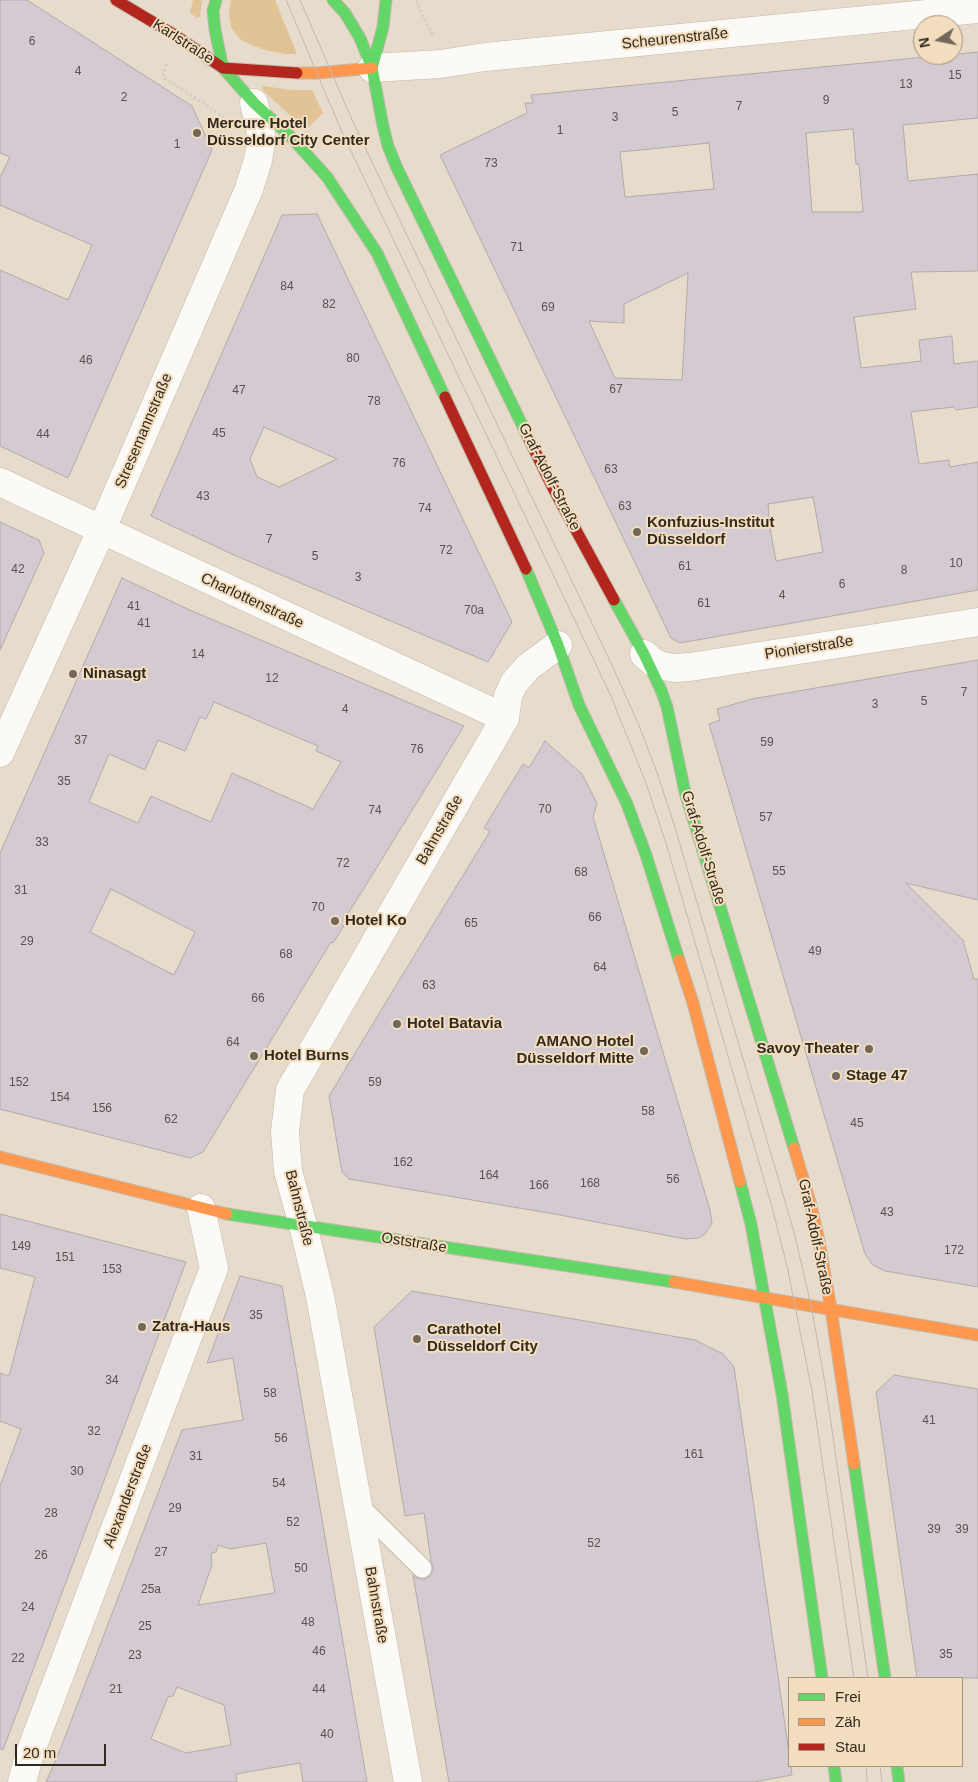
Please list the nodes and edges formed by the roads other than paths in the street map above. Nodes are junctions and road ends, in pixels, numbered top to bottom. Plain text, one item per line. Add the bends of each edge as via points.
1 (116, 0) edge
2 (216, 0) edge
3 (386, 0) edge
4 (339, 4) edge
5 (978, 9) edge
6 (223, 68) junction
7 (372, 68) junction
8 (254, 103) junction
9 (0, 482) edge
10 (101, 531) junction
11 (978, 622) edge
12 (558, 645) junction
13 (644, 654) junction
14 (505, 718) junction
15 (0, 753) edge
16 (0, 1157) edge
17 (201, 1208) junction
18 (304, 1225) junction
19 (765, 1298) junction
20 (831, 1309) junction
21 (978, 1335) edge
22 (358, 1505) junction
23 (422, 1568) dead end
24 (822, 1677) edge
25 (885, 1677) edge
26 (834, 1767) edge
27 (897, 1767) edge
28 (22, 1782) edge
29 (408, 1782) edge
30 (836, 1782) edge
31 (899, 1782) edge

1 - 6 main road, Karlstraße
2 - 6 main road via 213,11
3 - 7 main road, Graf-Adolf-Straße via 383,27
4 - 7 main road, Graf-Adolf-Straße via 360,38
5 - 7 street, Scheurenstraße via 441,64
6 - 7 main road via 284,73
6 - 8 main road, Karlstraße
7 - 13 main road, Graf-Adolf-Straße via 388,146 397,168 553,488
8 - 10 street, Stresemannstraße via 262,138 249,189
8 - 12 main road, Karlstraße via 327,177 377,253 523,562
9 - 10 street, Charlottenstraße
10 - 14 street, Charlottenstraße
10 - 15 street, Stresemannstraße
11 - 13 street, Pionierstraße via 690,667 662,666
12 - 14 street, Bahnstraße via 514,682
12 - 19 main road via 579,705 627,804 693,1003 751,1224
13 - 20 main road, Graf-Adolf-Straße via 667,706 685,792 810,1202
14 - 18 street, Bahnstraße via 290,1090 285,1132 288,1171
16 - 17 main road, Oststraße
17 - 18 main road, Oststraße
17 - 28 street, Alexanderstraße via 214,1268 30,1753
18 - 19 main road, Oststraße
18 - 22 street, Bahnstraße
19 - 20 main road, Oststraße
19 - 24 main road via 782,1394
20 - 21 main road, Oststraße
20 - 25 main road, Graf-Adolf-Straße
22 - 23 lane
22 - 29 street, Bahnstraße
26 - 30 main road
27 - 31 main road

